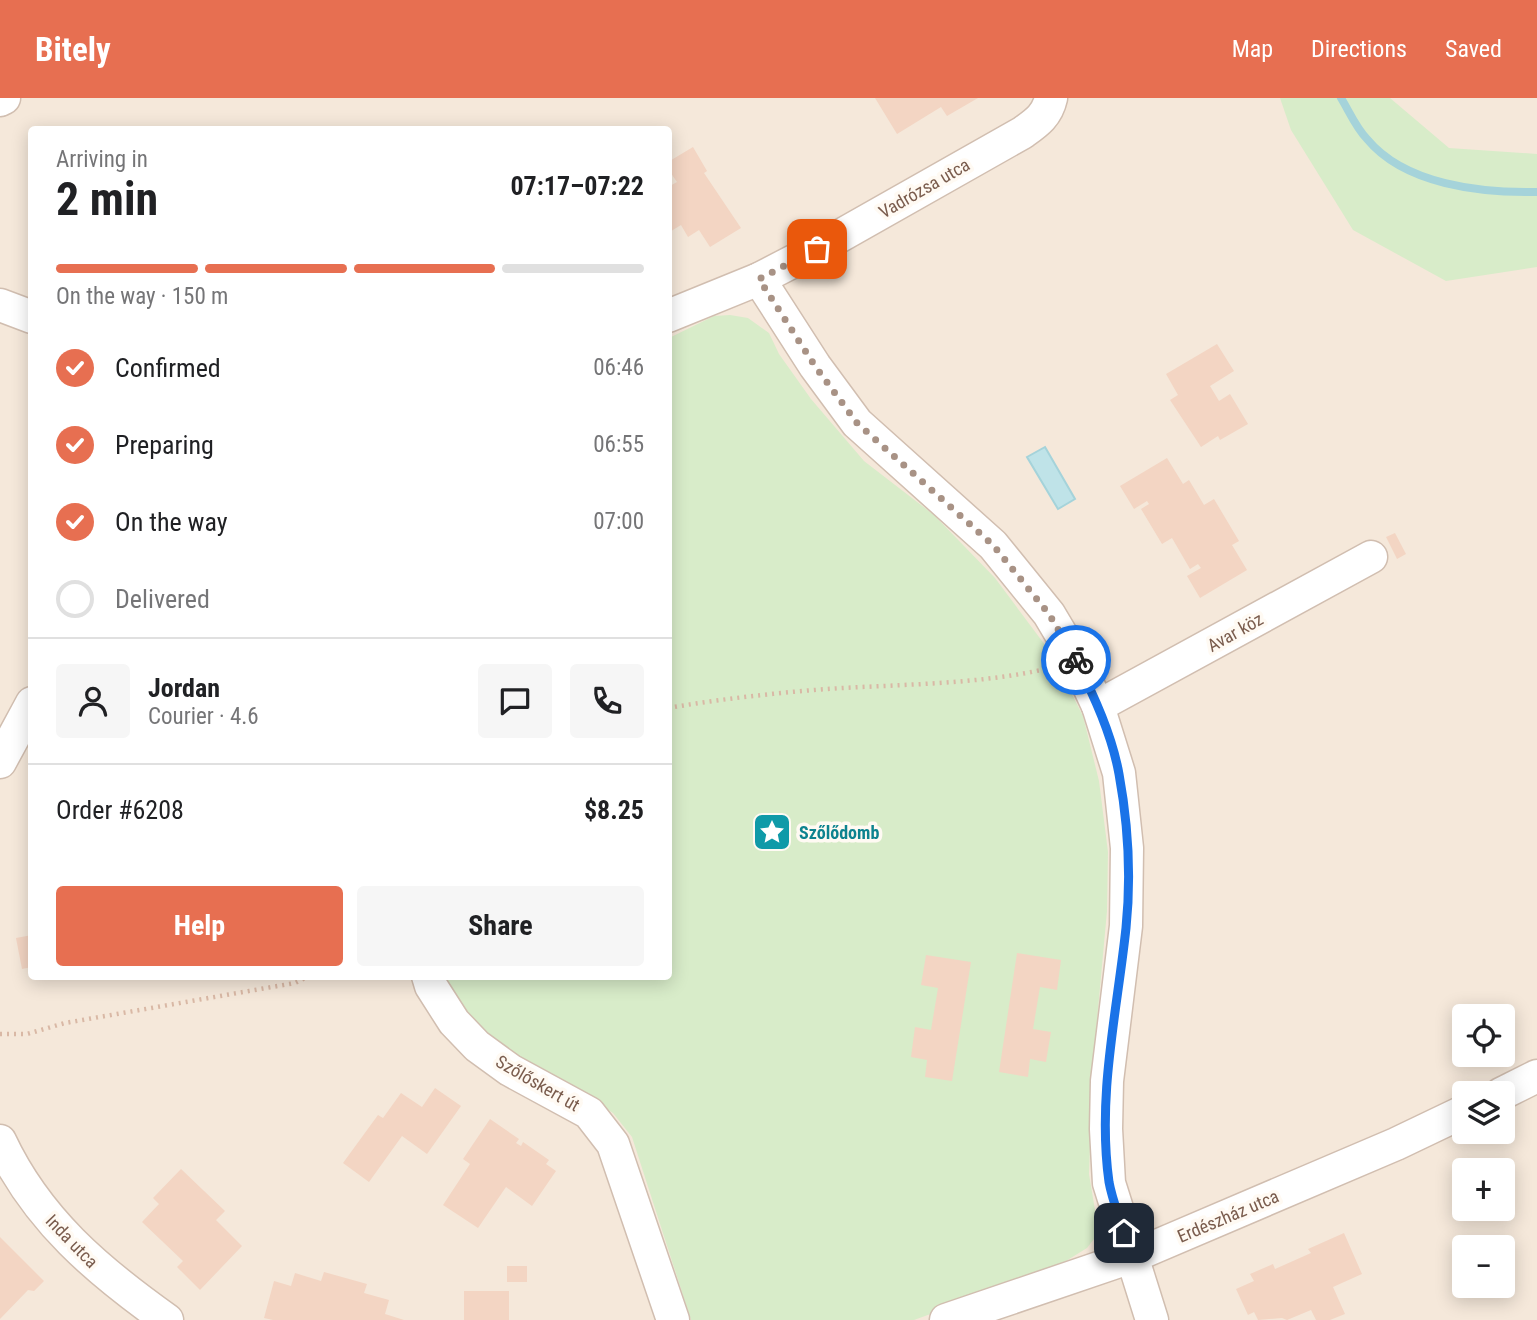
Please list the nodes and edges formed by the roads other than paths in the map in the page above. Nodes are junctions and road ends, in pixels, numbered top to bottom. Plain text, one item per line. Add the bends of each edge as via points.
1 (1051, 98) edge
2 (759, 279) junction
3 (0, 304) edge
4 (672, 314) edge
5 (28, 315) edge
6 (1371, 557) dead end
7 (1098, 706) junction
8 (28, 710) edge
9 (0, 762) edge
10 (429, 980) edge
11 (1537, 1076) edge
12 (1515, 1087) edge
13 (1452, 1117) edge
14 (0, 1141) edge
15 (1131, 1257) junction
16 (167, 1320) edge
17 (673, 1320) edge
18 (946, 1320) edge
19 (1152, 1320) edge

1 - 2 street, Vadrózsa utca via 1040,120 1022,133
2 - 4 street, Vadrózsa utca
2 - 7 street via 857,423 993,545 1049,614
3 - 5 street
6 - 7 street, Avar köz
7 - 15 street via 1119,773 1127,848 1126,926 1108,1068 1106,1129 1109,1184
8 - 9 street
10 - 17 street, Szőlőskert út via 454,1022 477,1046 510,1070 589,1113 613,1144
11 - 12 street
13 - 15 street, Erdészház utca
14 - 16 street, Inda utca via 35,1201 74,1247
15 - 18 street, Erdészház utca
15 - 19 street

